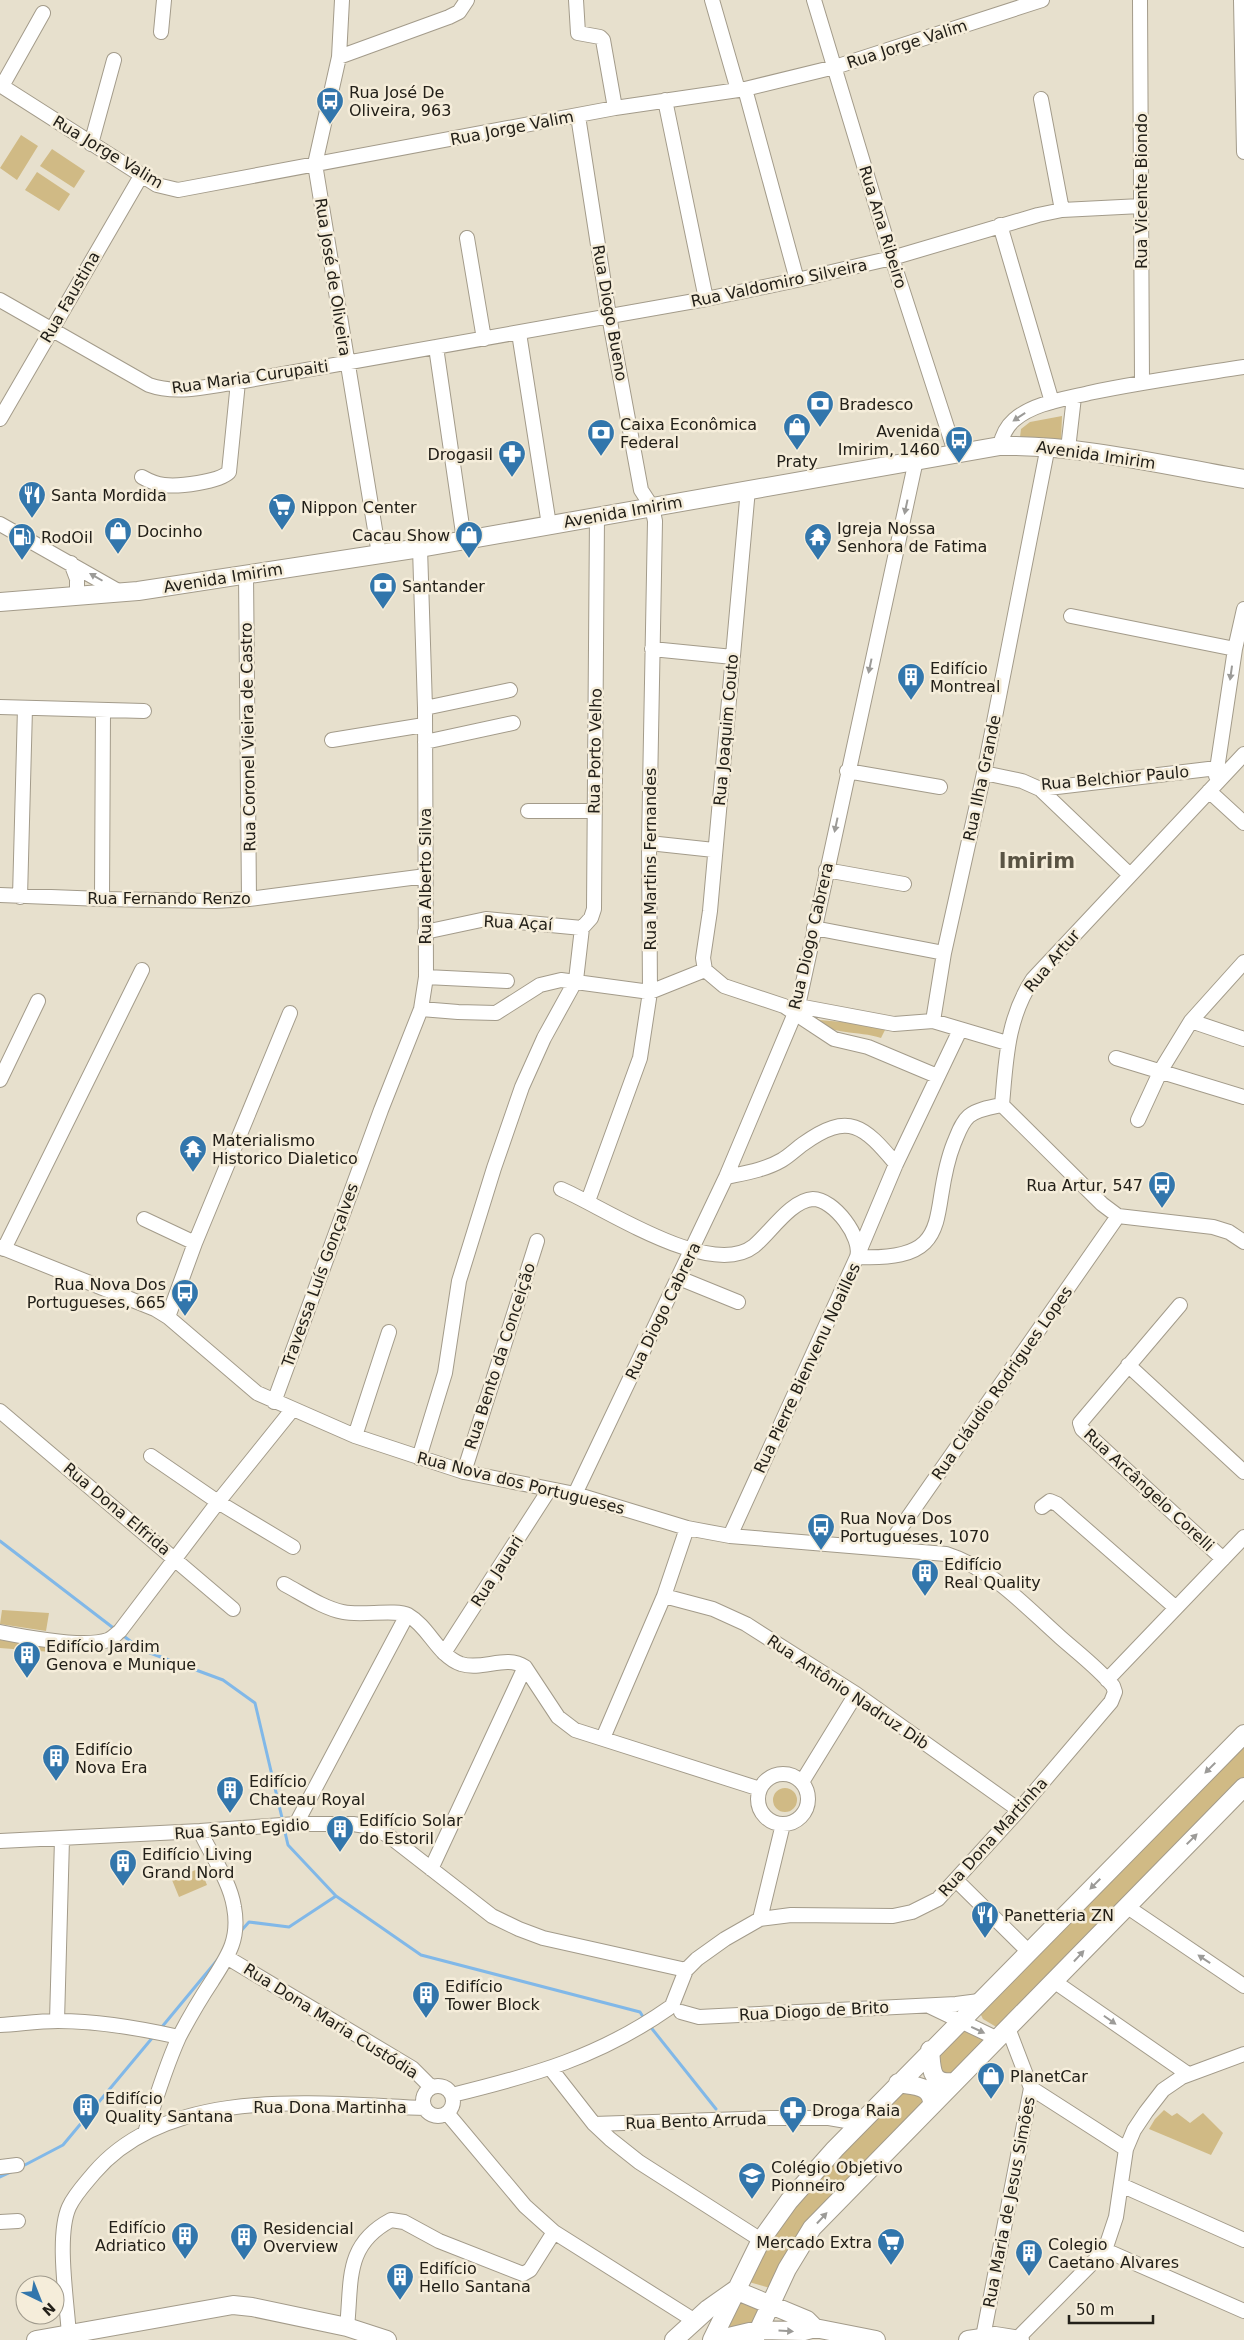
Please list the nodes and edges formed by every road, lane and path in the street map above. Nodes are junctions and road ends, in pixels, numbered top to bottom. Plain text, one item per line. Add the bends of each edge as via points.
1 (164, 0) edge
2 (342, 0) edge
3 (467, 0) edge
4 (576, 0) edge
5 (712, 0) edge
6 (814, 0) edge
7 (1042, 0) edge
8 (1140, 0) edge
9 (1241, 0) edge
10 (43, 12) dead end
11 (162, 32) dead end
12 (339, 57) junction
13 (114, 60) dead end
14 (835, 67) junction
15 (1, 86) edge
16 (742, 89) junction
17 (1041, 99) dead end
18 (665, 100) junction
19 (615, 108) junction
20 (578, 116) junction
21 (91, 144) junction
22 (1244, 152) edge
23 (315, 164) junction
24 (141, 176) junction
25 (1141, 206) junction
26 (1062, 210) junction
27 (1000, 225) junction
28 (467, 238) dead end
29 (892, 258) junction
30 (797, 280) junction
31 (706, 299) junction
32 (0, 300) edge
33 (609, 316) junction
34 (52, 330) junction
35 (519, 333) junction
36 (484, 339) junction
37 (436, 347) junction
38 (346, 363) junction
39 (1244, 367) edge
40 (238, 382) junction
41 (1142, 382) junction
42 (1074, 397) junction
43 (1052, 402) junction
44 (0, 419) edge
45 (1000, 446) junction
46 (1048, 446) junction
47 (1068, 449) junction
48 (955, 452) junction
49 (916, 460) junction
50 (142, 477) dead end
51 (1244, 479) edge
52 (748, 489) junction
53 (652, 507) junction
54 (597, 516) junction
55 (0, 524) edge
56 (549, 525) junction
57 (464, 540) junction
58 (420, 548) junction
59 (379, 554) junction
60 (71, 563) junction
61 (246, 574) junction
62 (120, 592) junction
63 (77, 596) junction
64 (0, 602) edge
65 (1244, 609) edge
66 (1071, 616) dead end
67 (652, 649) junction
68 (1235, 649) junction
69 (732, 657) junction
70 (510, 690) dead end
71 (0, 707) edge
72 (25, 708) junction
73 (425, 708) junction
74 (103, 711) junction
75 (144, 711) dead end
76 (513, 723) dead end
77 (424, 725) junction
78 (332, 740) dead end
79 (425, 742) junction
80 (1244, 754) edge
81 (1217, 768) junction
82 (847, 771) junction
83 (984, 773) junction
84 (940, 787) dead end
85 (1212, 787) junction
86 (1040, 789) junction
87 (528, 811) dead end
88 (594, 811) junction
89 (1244, 823) edge
90 (648, 843) junction
91 (714, 850) junction
92 (826, 870) junction
93 (1130, 875) junction
94 (426, 876) junction
95 (904, 884) dead end
96 (0, 895) edge
97 (20, 897) junction
98 (249, 899) junction
99 (102, 900) junction
100 (582, 928) junction
101 (814, 928) junction
102 (425, 932) junction
103 (944, 952) junction
104 (1244, 962) edge
105 (142, 970) dead end
106 (705, 970) junction
107 (426, 977) junction
108 (576, 980) junction
109 (507, 981) dead end
110 (650, 992) junction
111 (38, 1001) dead end
112 (421, 1009) junction
113 (796, 1010) junction
114 (290, 1013) dead end
115 (933, 1021) junction
116 (1191, 1021) junction
117 (960, 1030) junction
118 (1244, 1039) edge
119 (1007, 1043) junction
120 (1116, 1058) dead end
121 (1161, 1070) junction
122 (937, 1076) junction
123 (0, 1080) edge
124 (1244, 1097) edge
125 (1002, 1105) junction
126 (1138, 1120) dead end
127 (896, 1164) junction
128 (726, 1177) junction
129 (561, 1189) dead end
130 (588, 1201) junction
131 (1118, 1216) junction
132 (144, 1219) dead end
133 (537, 1240) dead end
134 (1244, 1242) edge
135 (195, 1243) junction
136 (2, 1248) edge
137 (692, 1250) junction
138 (858, 1255) junction
139 (679, 1278) junction
140 (738, 1302) dead end
141 (1180, 1305) dead end
142 (168, 1317) junction
143 (389, 1332) dead end
144 (1128, 1365) junction
145 (274, 1402) junction
146 (292, 1410) junction
147 (0, 1411) edge
148 (355, 1436) junction
149 (151, 1456) dead end
150 (419, 1458) junction
151 (464, 1472) junction
152 (1244, 1472) edge
153 (549, 1490) junction
154 (575, 1494) junction
155 (218, 1502) junction
156 (1042, 1507) dead end
157 (687, 1528) junction
158 (730, 1536) junction
159 (1244, 1537) edge
160 (293, 1547) dead end
161 (886, 1549) junction
162 (175, 1559) junction
163 (1223, 1559) junction
164 (284, 1584) dead end
165 (664, 1596) junction
166 (1176, 1608) junction
167 (233, 1609) dead end
168 (407, 1614) junction
169 (0, 1632) edge
170 (444, 1653) junction
171 (525, 1666) junction
172 (1107, 1680) junction
173 (856, 1694) junction
174 (1244, 1734) edge
175 (603, 1738) junction
176 (802, 1782) junction
177 (1244, 1787) edge
178 (760, 1789) junction
179 (1020, 1810) junction
180 (296, 1824) junction
181 (783, 1824) junction
182 (200, 1832) junction
183 (62, 1839) junction
184 (0, 1841) edge
185 (431, 1869) junction
186 (957, 1881) junction
187 (1126, 1906) junction
188 (760, 1919) junction
189 (1028, 1951) junction
190 (228, 1958) junction
191 (686, 1970) junction
192 (1055, 1982) junction
193 (1244, 1986) edge
194 (979, 2001) junction
195 (928, 2005) junction
196 (676, 2008) junction
197 (57, 2021) junction
198 (959, 2021) junction
199 (0, 2025) edge
200 (1003, 2034) junction
201 (179, 2037) junction
202 (930, 2050) junction
203 (1244, 2054) edge
204 (551, 2069) junction
205 (1188, 2074) junction
206 (955, 2082) junction
207 (898, 2083) junction
208 (431, 2088) junction
209 (1031, 2088) junction
210 (452, 2095) junction
211 (932, 2105) junction
212 (425, 2108) junction
213 (447, 2113) junction
214 (858, 2123) junction
215 (594, 2124) junction
216 (145, 2133) junction
217 (1126, 2149) junction
218 (17, 2165) dead end
219 (0, 2167) edge
220 (1121, 2185) junction
221 (18, 2221) dead end
222 (0, 2222) edge
223 (554, 2232) junction
224 (761, 2240) junction
225 (1244, 2240) edge
226 (1105, 2250) junction
227 (735, 2290) junction
228 (769, 2304) junction
229 (1244, 2311) edge
230 (695, 2322) junction
231 (347, 2327) junction
232 (820, 2333) edge
233 (69, 2335) junction
234 (756, 2335) edge
235 (975, 2338) edge
236 (36, 2340) edge
237 (387, 2340) edge
238 (674, 2340) edge
239 (714, 2340) edge
240 (876, 2340) edge
241 (1017, 2340) edge

1 - 11 street
2 - 12 street, Rua José de Oliveira
3 - 12 street via 460,12 449,17
4 - 19 street via 577,32 603,40
5 - 16 street
6 - 14 street, Rua Ana Ribeiro
7 - 14 street, Rua Jorge Valim
8 - 25 street, Rua Vicente Biondo
9 - 22 street
10 - 15 street
12 - 23 street, Rua José de Oliveira
13 - 21 street
14 - 16 street, Rua Jorge Valim
14 - 29 street, Rua Ana Ribeiro
15 - 21 street, Rua Jorge Valim
16 - 18 street, Rua Jorge Valim
16 - 30 street
17 - 26 street
18 - 19 street, Rua Jorge Valim
18 - 31 street
19 - 20 street, Rua Jorge Valim
20 - 23 street, Rua Jorge Valim
20 - 33 street, Rua Diogo Bueno
21 - 24 street, Rua Jorge Valim
23 - 24 street, Rua Jorge Valim via 178,190 157,186
23 - 38 street, Rua José de Oliveira
24 - 34 street, Rua Faustina
25 - 26 street, Rua Valdomiro Silveira
25 - 41 street, Rua Vicente Biondo
26 - 27 street, Rua Valdomiro Silveira
27 - 29 street, Rua Valdomiro Silveira
27 - 43 street
28 - 36 street
29 - 30 street, Rua Valdomiro Silveira
29 - 48 street, Rua Ana Ribeiro
30 - 31 street, Rua Valdomiro Silveira
31 - 33 street, Rua Valdomiro Silveira
32 - 34 street, Rua Maria Curupaiti
33 - 35 street, Rua Maria Curupaiti
33 - 53 street, Rua Diogo Bueno via 641,490
34 - 40 street, Rua Maria Curupaiti via 159,389 180,390
34 - 44 street, Rua Faustina
35 - 36 street, Rua Maria Curupaiti
35 - 56 street
36 - 37 street, Rua Maria Curupaiti
37 - 38 street, Rua Maria Curupaiti
37 - 57 street
38 - 40 street, Rua Maria Curupaiti
38 - 59 street, Rua José de Oliveira
39 - 41 street
40 - 50 street via 229,472 224,476 174,486
41 - 42 street
42 - 43 street
42 - 47 street
43 -> 45 street via 1014,419
45 - 46 main road, Avenida Imirim
45 - 48 main road, Avenida Imirim
46 - 47 main road, Avenida Imirim
46 - 83 street, Rua Ilha Grande
47 - 51 main road, Avenida Imirim
48 - 49 main road, Avenida Imirim
49 - 52 main road, Avenida Imirim
49 -> 82 street, Rua Diogo Cabrera
52 - 53 main road, Avenida Imirim
52 - 69 street, Rua Joaquim Couto
53 - 54 main road, Avenida Imirim
53 - 67 street, Rua Martins Fernandes
54 - 56 main road, Avenida Imirim
54 - 88 street, Rua Porto Velho
55 - 60 street
56 - 57 main road, Avenida Imirim
57 - 58 main road, Avenida Imirim
58 - 59 main road, Avenida Imirim
58 - 73 street, Rua Alberto Silva
59 - 61 main road, Avenida Imirim
62 -> 60 street
60 - 63 street via 77,579
61 - 62 main road, Avenida Imirim
61 - 98 street, Rua Coronel Vieira de Castro
62 - 63 main road, Avenida Imirim
63 - 64 main road, Avenida Imirim
65 - 68 street
66 - 68 street
67 - 69 street
67 - 90 street, Rua Martins Fernandes
68 -> 81 street
69 - 91 street, Rua Joaquim Couto
70 - 73 street
71 - 72 street
72 - 74 street
72 - 97 street
73 - 77 street, Rua Alberto Silva
74 - 75 street
74 - 99 street
76 - 79 street
77 - 78 street
77 - 79 street, Rua Alberto Silva
79 - 94 street, Rua Alberto Silva
80 - 85 street, Rua Artur
81 - 85 street
81 - 86 street, Rua Belchior Paulo
82 - 84 street
82 -> 92 street, Rua Diogo Cabrera
83 - 86 street, Rua Belchior Paulo via 1022,781
83 - 103 street, Rua Ilha Grande
85 - 89 street
85 - 93 street, Rua Artur
86 - 93 street
87 - 88 street
88 - 100 street, Rua Porto Velho via 594,909
90 - 91 street
90 - 110 street, Rua Martins Fernandes
91 - 106 street, Rua Joaquim Couto via 703,958
92 - 95 street
92 - 101 street, Rua Diogo Cabrera
93 - 119 street, Rua Artur via 1033,979 1023,993
94 - 98 street, Rua Fernando Renzo
94 - 102 street, Rua Alberto Silva
96 - 97 street, Rua Fernando Renzo
97 - 99 street, Rua Fernando Renzo
98 - 99 street, Rua Fernando Renzo
100 - 102 street, Rua Açaí via 486,919
100 - 108 street, Rua Porto Velho
101 - 103 street
101 - 113 street, Rua Diogo Cabrera
102 - 107 street, Rua Alberto Silva
103 - 115 street, Rua Ilha Grande
104 - 116 street
105 - 136 street
106 - 110 street
106 - 113 street via 724,986
107 - 109 street
107 - 112 street, Rua Alberto Silva
108 - 110 street
108 - 112 street via 550,981 540,985 496,1012
108 - 150 street via 522,1086 494,1168 459,1282 445,1373
110 - 130 street, Rua Martins Fernandes via 640,1058
111 - 123 street
112 - 145 street, Travessa Luís Gonçalves
113 - 115 street via 894,1024
113 - 122 street via 834,1039 868,1047
113 - 128 street, Rua Diogo Cabrera
114 - 135 street
115 - 117 street
116 - 118 street
116 - 121 street
117 - 119 street
117 - 122 street
119 - 125 street, Rua Artur
120 - 121 street
121 - 124 street
121 - 126 street
122 - 127 street
125 - 131 street
125 - 138 street, Rua Pierre Bienvenu Noailles via 978,1111 961,1126 948,1157 934,1232 926,1242 906,1254 883,1258
127 - 128 street via 867,1133 856,1126 844,1126 818,1134 774,1164
127 - 138 street
128 - 137 street, Rua Diogo Cabrera
129 - 130 street
130 - 137 street via 646,1232
131 - 134 street via 1213,1226
131 - 161 street, Rua Cláudio Rodrigues Lopes
132 - 135 street
133 - 151 street, Rua Bento da Conceição
135 - 142 street
136 - 142 street, Rua Nova dos Portugueses via 131,1298
137 - 138 street via 719,1256 742,1253 754,1246 792,1208 812,1199 834,1208 844,1220
137 - 139 street, Rua Diogo Cabrera
138 - 158 street, Rua Pierre Bienvenu Noailles
139 - 140 street
139 - 154 street, Rua Diogo Cabrera
141 - 144 street, Rua Arcângelo Corelli
142 - 145 street, Rua Nova dos Portugueses via 239,1380
143 - 148 street
144 - 152 street
144 - 163 street, Rua Arcângelo Corelli via 1080,1421 1080,1426
145 - 146 street, Rua Nova dos Portugueses
146 - 148 street, Rua Nova dos Portugueses
146 - 155 street
147 - 162 street, Rua Dona Elfrida
148 - 150 street, Rua Nova dos Portugueses
149 - 155 street
150 - 151 street, Rua Nova dos Portugueses
151 - 153 street, Rua Nova dos Portugueses
153 - 154 street, Rua Nova dos Portugueses
153 - 170 street, Rua Jauari
154 - 157 street, Rua Nova dos Portugueses
155 - 160 street
155 - 162 street
156 - 166 street via 1050,1501 1058,1504
157 - 158 street, Rua Nova dos Portugueses
157 - 165 street
158 - 161 street, Rua Nova dos Portugueses
159 - 163 street
161 - 172 street, Rua Nova dos Portugueses via 946,1554 977,1567
162 - 167 street, Rua Dona Elfrida
162 - 169 street via 120,1631 111,1638 98,1642 68,1641
163 - 166 street
164 - 168 street via 343,1612
165 - 173 street, Rua Antônio Nadruz Dib via 730,1615
165 - 175 street
166 - 172 street
168 - 170 street
168 - 180 street
170 - 171 street via 460,1664 470,1666 519,1662
171 - 175 street via 562,1721 575,1730
171 - 185 street
172 - 179 street, Rua Dona Martinha via 1115,1692 1112,1702
173 - 176 street
173 - 179 street, Rua Antônio Nadruz Dib
174 -> 189 main road
175 - 178 street
176 - 178 street via 794,1776 775,1775
176 - 181 street via 806,1790 806,1809 792,1822
187 -> 177 main road
178 - 181 street via 758,1804 761,1812
179 - 186 street, Rua Dona Martinha
180 - 182 street, Rua Santo Egidio
180 - 185 street, Rua Santo Egidio via 372,1827 389,1836
181 - 188 street
182 - 183 street, Rua Santo Egidio
182 - 190 street via 234,1906 233,1944
183 - 184 street, Rua Santo Egidio
183 - 197 street
185 - 191 street, Rua Santo Egidio via 492,1916 519,1929 544,1938
186 - 188 street, Rua Dona Martinha via 938,1899 912,1912 893,1916 791,1915
186 - 189 street
192 -> 187 main road
193 -> 187 street
188 - 191 street, Rua Dona Martinha via 725,1939
189 - 194 main road
190 - 201 street
190 - 208 street, Rua Dona Maria Custódia via 412,2068
191 - 196 street
192 - 200 main road
192 -> 205 street
194 - 195 street, Rua Diogo de Brito
194 - 198 main road
195 - 196 street, Rua Diogo de Brito via 699,2017
195 - 198 street
196 - 204 street via 619,2041
197 - 199 street
197 - 201 street via 125,2025
198 -> 200 street
198 - 202 main road
200 - 206 main road
200 - 209 street
201 - 216 street
202 - 206 main road via 930,2067 935,2076 944,2082
202 - 207 main road
203 - 205 street
204 - 210 street
204 - 215 street
205 - 217 street via 1163,2090 1134,2130
206 - 211 main road
207 - 211 main road via 922,2087 930,2096
207 - 214 main road
208 - 210 street via 443,2087
208 - 212 street via 424,2094
209 - 217 street, Rua Maria de Jesus Simões
209 - 235 street, Rua Maria de Jesus Simões
210 - 213 street via 453,2104
228 -> 211 main road via 796,2251 812,2228
212 - 213 street via 435,2116
212 - 216 street, Rua Dona Martinha via 260,2105 184,2118
213 - 223 street via 525,2206
214 - 215 street, Rua Bento Arruda via 828,2118 771,2118
214 - 224 main road via 790,2201
215 - 224 street via 639,2162
216 - 233 street, Rua Dona Martinha via 118,2150 100,2167 69,2207 63,2244
217 - 220 street
218 - 219 street
220 - 225 street
220 - 226 street via 1116,2217
221 - 222 street
223 - 230 street
223 - 231 street via 530,2270 523,2274 439,2241 404,2222 391,2220 366,2239 355,2255
224 - 227 main road
226 - 229 street
226 - 241 street
227 - 228 main road
227 - 230 main road
227 - 239 main road
228 - 232 main road via 807,2320
228 - 234 main road
230 - 238 main road
231 - 233 main road via 233,2305
231 - 237 main road
234 -> 232 main road
232 - 240 main road
233 - 236 main road
234 - 239 main road
235 - 241 main road via 1005,2336

